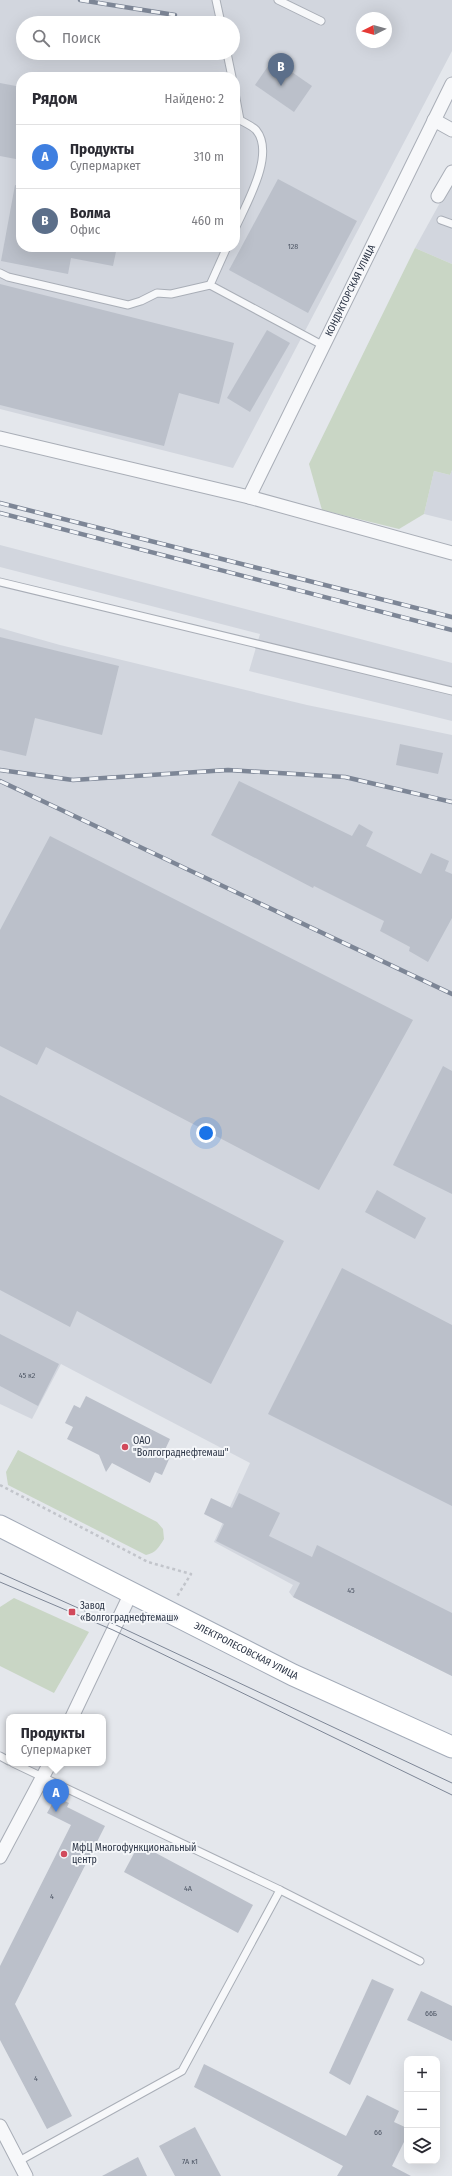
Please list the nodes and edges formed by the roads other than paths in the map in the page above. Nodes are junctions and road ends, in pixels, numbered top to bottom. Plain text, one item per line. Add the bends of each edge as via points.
1 (216, 0) edge
2 (278, 0) edge
3 (219, 16) edge
4 (321, 21) dead end
5 (228, 60) edge
6 (231, 72) edge
7 (452, 84) edge
8 (240, 120) edge
9 (434, 120) junction
10 (452, 130) edge
11 (452, 172) edge
12 (438, 196) dead end
13 (240, 217) edge
14 (441, 220) dead end
15 (452, 224) edge
16 (225, 252) edge
17 (0, 273) edge
18 (210, 285) junction
19 (324, 346) junction
20 (0, 438) edge
21 (249, 498) junction
22 (452, 553) edge
23 (0, 582) edge
24 (452, 691) edge
25 (0, 1526) edge
26 (131, 1592) junction
27 (73, 1714) edge
28 (452, 1747) edge
29 (19, 1766) edge
30 (49, 1766) edge
31 (43, 1778) junction
32 (0, 1857) edge
33 (280, 1890) junction
34 (420, 1961) dead end
35 (0, 2126) edge
36 (19, 2161) junction
37 (26, 2176) edge

1 - 3 lane
2 - 4 lane
5 - 6 lane
7 - 9 street, КОНДУКТОРСКАЯ УЛИЦА
8 - 13 lane via 256,130 263,146 260,174
9 - 10 street
9 - 19 street, КОНДУКТОРСКАЯ УЛИЦА
11 - 12 street
14 - 15 lane
16 - 18 lane
17 - 18 lane via 128,305 157,292 171,294
18 - 19 lane
19 - 21 street, КОНДУКТОРСКАЯ УЛИЦА
20 - 21 street
21 - 22 street
23 - 24 lane
25 - 26 main road, ЭЛЕКТРОЛЕСОВСКАЯ УЛИЦА
26 - 27 street
26 - 28 main road, ЭЛЕКТРОЛЕСОВСКАЯ УЛИЦА via 293,1675
29 - 31 lane
30 - 31 street
31 - 32 street
31 - 33 lane
33 - 34 lane
33 - 36 lane via 182,2071
35 - 36 street
36 - 37 street

